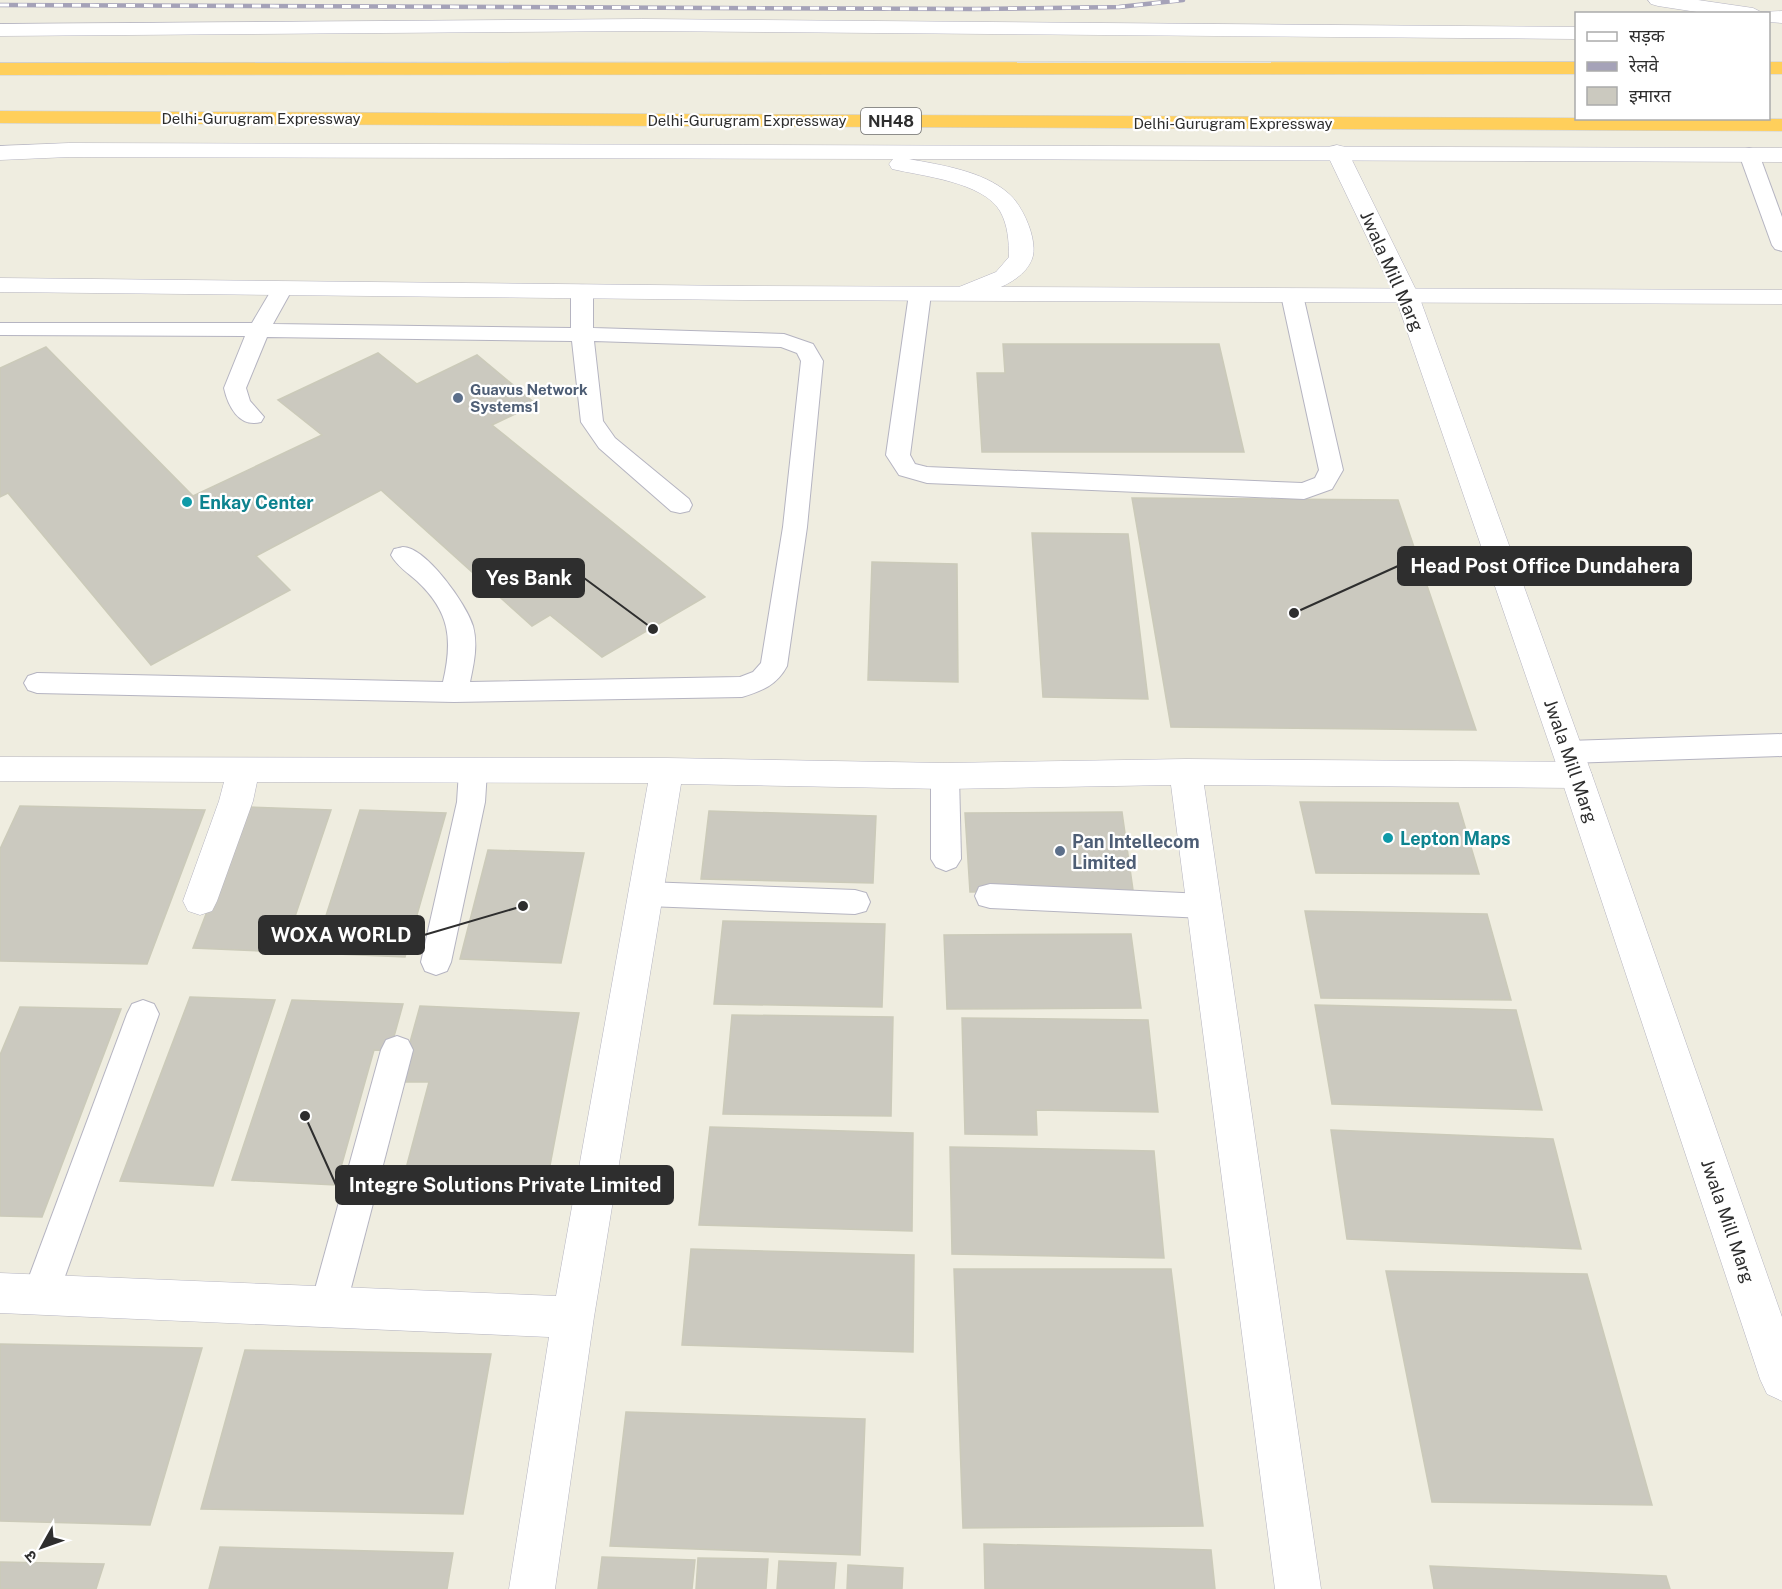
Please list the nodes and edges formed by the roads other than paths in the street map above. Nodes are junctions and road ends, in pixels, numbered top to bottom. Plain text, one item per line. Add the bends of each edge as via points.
1 (1658, 0) edge
2 (1739, 12) edge
3 (0, 30) edge
4 (1575, 33) edge
5 (1575, 68) edge
6 (0, 69) edge
7 (0, 117) edge
8 (1782, 125) edge
9 (0, 142) edge
10 (69, 150) junction
11 (839, 151) junction
12 (1337, 152) junction
13 (0, 153) edge
14 (1749, 154) junction
15 (1782, 154) edge
16 (1782, 245) edge
17 (0, 285) edge
18 (282, 288) junction
19 (582, 291) junction
20 (968, 292) junction
21 (920, 294) junction
22 (1292, 295) junction
23 (1407, 296) junction
24 (1782, 297) edge
25 (0, 329) edge
26 (260, 330) junction
27 (582, 334) junction
28 (253, 417) dead end
29 (680, 505) dead end
30 (403, 555) dead end
31 (38, 683) dead end
32 (454, 692) junction
33 (1782, 745) edge
34 (1572, 763) junction
35 (0, 769) edge
36 (243, 771) junction
37 (473, 771) junction
38 (667, 771) junction
39 (1186, 772) junction
40 (945, 776) junction
41 (946, 859) dead end
42 (647, 894) junction
43 (990, 897) dead end
44 (200, 901) dead end
45 (855, 902) dead end
46 (1204, 906) junction
47 (436, 962) dead end
48 (143, 1014) dead end
49 (397, 1050) dead end
50 (0, 1293) edge
51 (41, 1293) junction
52 (328, 1307) junction
53 (573, 1317) junction
54 (1782, 1379) edge
55 (532, 1589) edge
56 (1298, 1589) edge

1 - 2 street
3 - 4 street via 654,25
5 - 6 highway
7 - 8 highway, Delhi-Gurugram Expressway / NH48
9 - 10 street
10 - 11 street
10 - 13 street
11 - 12 street
11 - 20 street via 975,183 1001,197 1016,219 1021,258 1005,277
12 - 14 street
12 - 23 street, Jwala Mill Marg
14 - 15 street
14 - 16 lane
17 - 18 street
18 - 19 street
18 - 26 lane
19 - 21 street
19 - 27 lane
20 - 21 street
20 - 22 street
21 - 22 lane via 898,455 907,470 927,475 1304,491 1324,483 1331,470
22 - 23 street
23 - 24 street
23 - 34 street, Jwala Mill Marg
25 - 26 lane
26 - 27 lane
26 - 28 lane via 235,388 239,403
27 - 29 lane via 592,422 607,443
27 - 32 lane via 784,340 805,349 812,361 795,527 774,666 762,679 742,687
30 - 32 lane via 431,578 456,609 463,642
31 - 32 lane
33 - 34 lane
34 - 39 street
34 - 54 street, Jwala Mill Marg
35 - 36 street
36 - 37 street
36 - 44 street
37 - 38 street
37 - 47 lane via 471,802
38 - 40 street
38 - 42 street
39 - 40 street
39 - 46 street
40 - 41 lane
42 - 45 lane
42 - 53 street
43 - 46 lane
46 - 56 street
48 - 51 lane
49 - 52 lane
50 - 51 street
51 - 52 street
52 - 53 street
53 - 55 street

